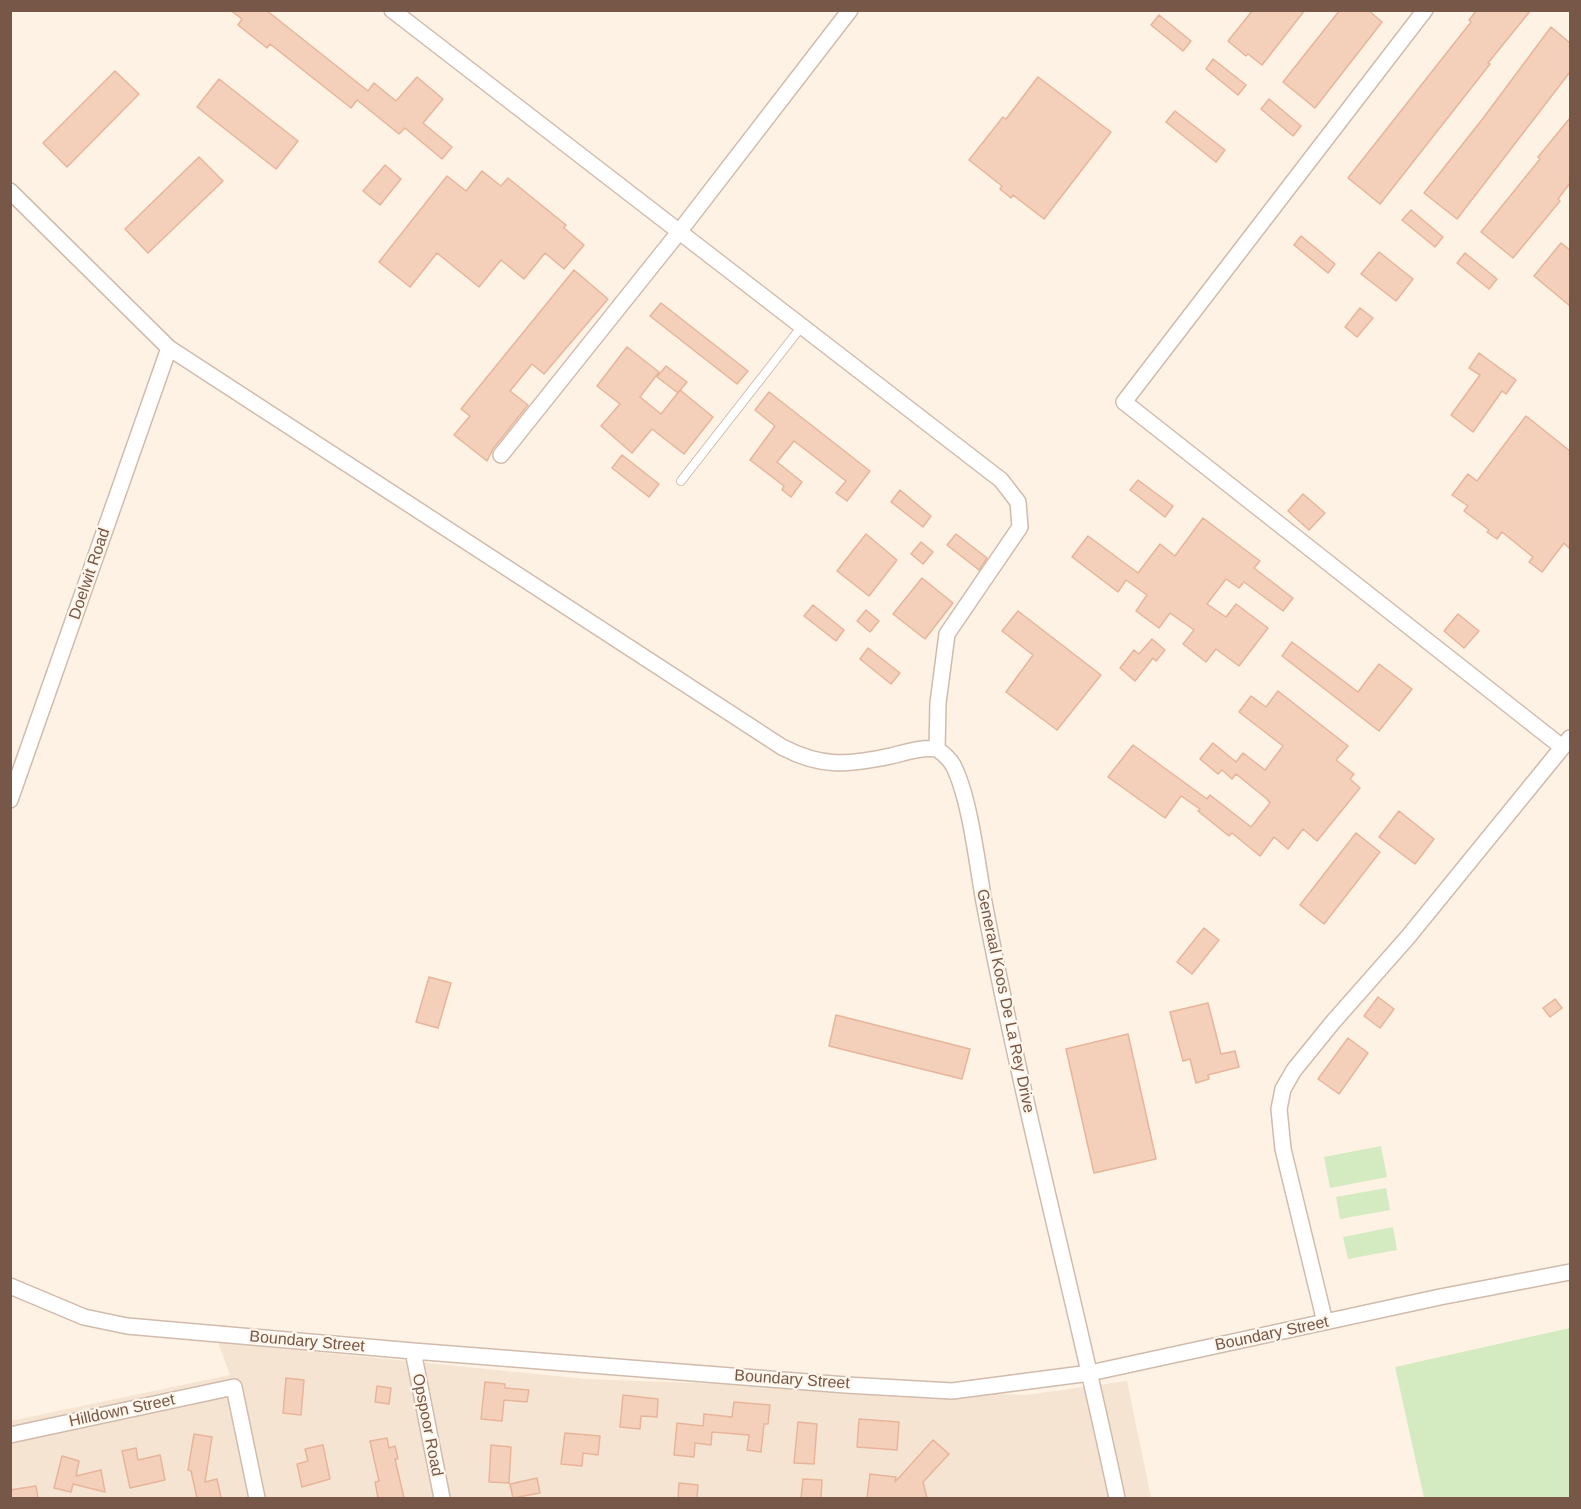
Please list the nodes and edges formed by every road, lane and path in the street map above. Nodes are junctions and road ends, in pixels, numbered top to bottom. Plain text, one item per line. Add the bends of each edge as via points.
1 (392, 10) edge
2 (850, 10) edge
3 (1425, 10) edge
4 (10, 192) edge
5 (679, 232) junction
6 (801, 326) junction
7 (169, 348) junction
8 (501, 455) dead end
9 (681, 481) dead end
10 (1566, 743) edge
11 (937, 749) junction
12 (10, 800) edge
13 (1570, 1272) edge
14 (10, 1286) edge
15 (1325, 1322) junction
16 (413, 1351) junction
17 (1090, 1373) junction
18 (10, 1435) edge
19 (257, 1498) edge
20 (442, 1498) edge
21 (1117, 1498) edge

1 - 5 street
2 - 5 street
3 - 10 street via 1124,402
4 - 7 street
5 - 6 street
5 - 8 street
6 - 9 lane
6 - 11 street via 1001,480 1018,502 1020,527 947,634
7 - 11 street via 782,747 804,758 831,764
7 - 12 street, Doelwit Road
10 - 15 street via 1416,928 1332,1022 1283,1089 1279,1109 1283,1149
11 - 17 street, Generaal Koos De La Rey Drive via 953,766 966,809 1003,1000
13 - 15 street, Boundary Street
14 - 16 street, Boundary Street via 84,1317 117,1324
15 - 17 street, Boundary Street
16 - 17 street, Boundary Street via 952,1391
16 - 20 street, Opspoor Road
17 - 21 street, Generaal Koos De La Rey Drive
18 - 19 street, Hilldown Street via 234,1387

